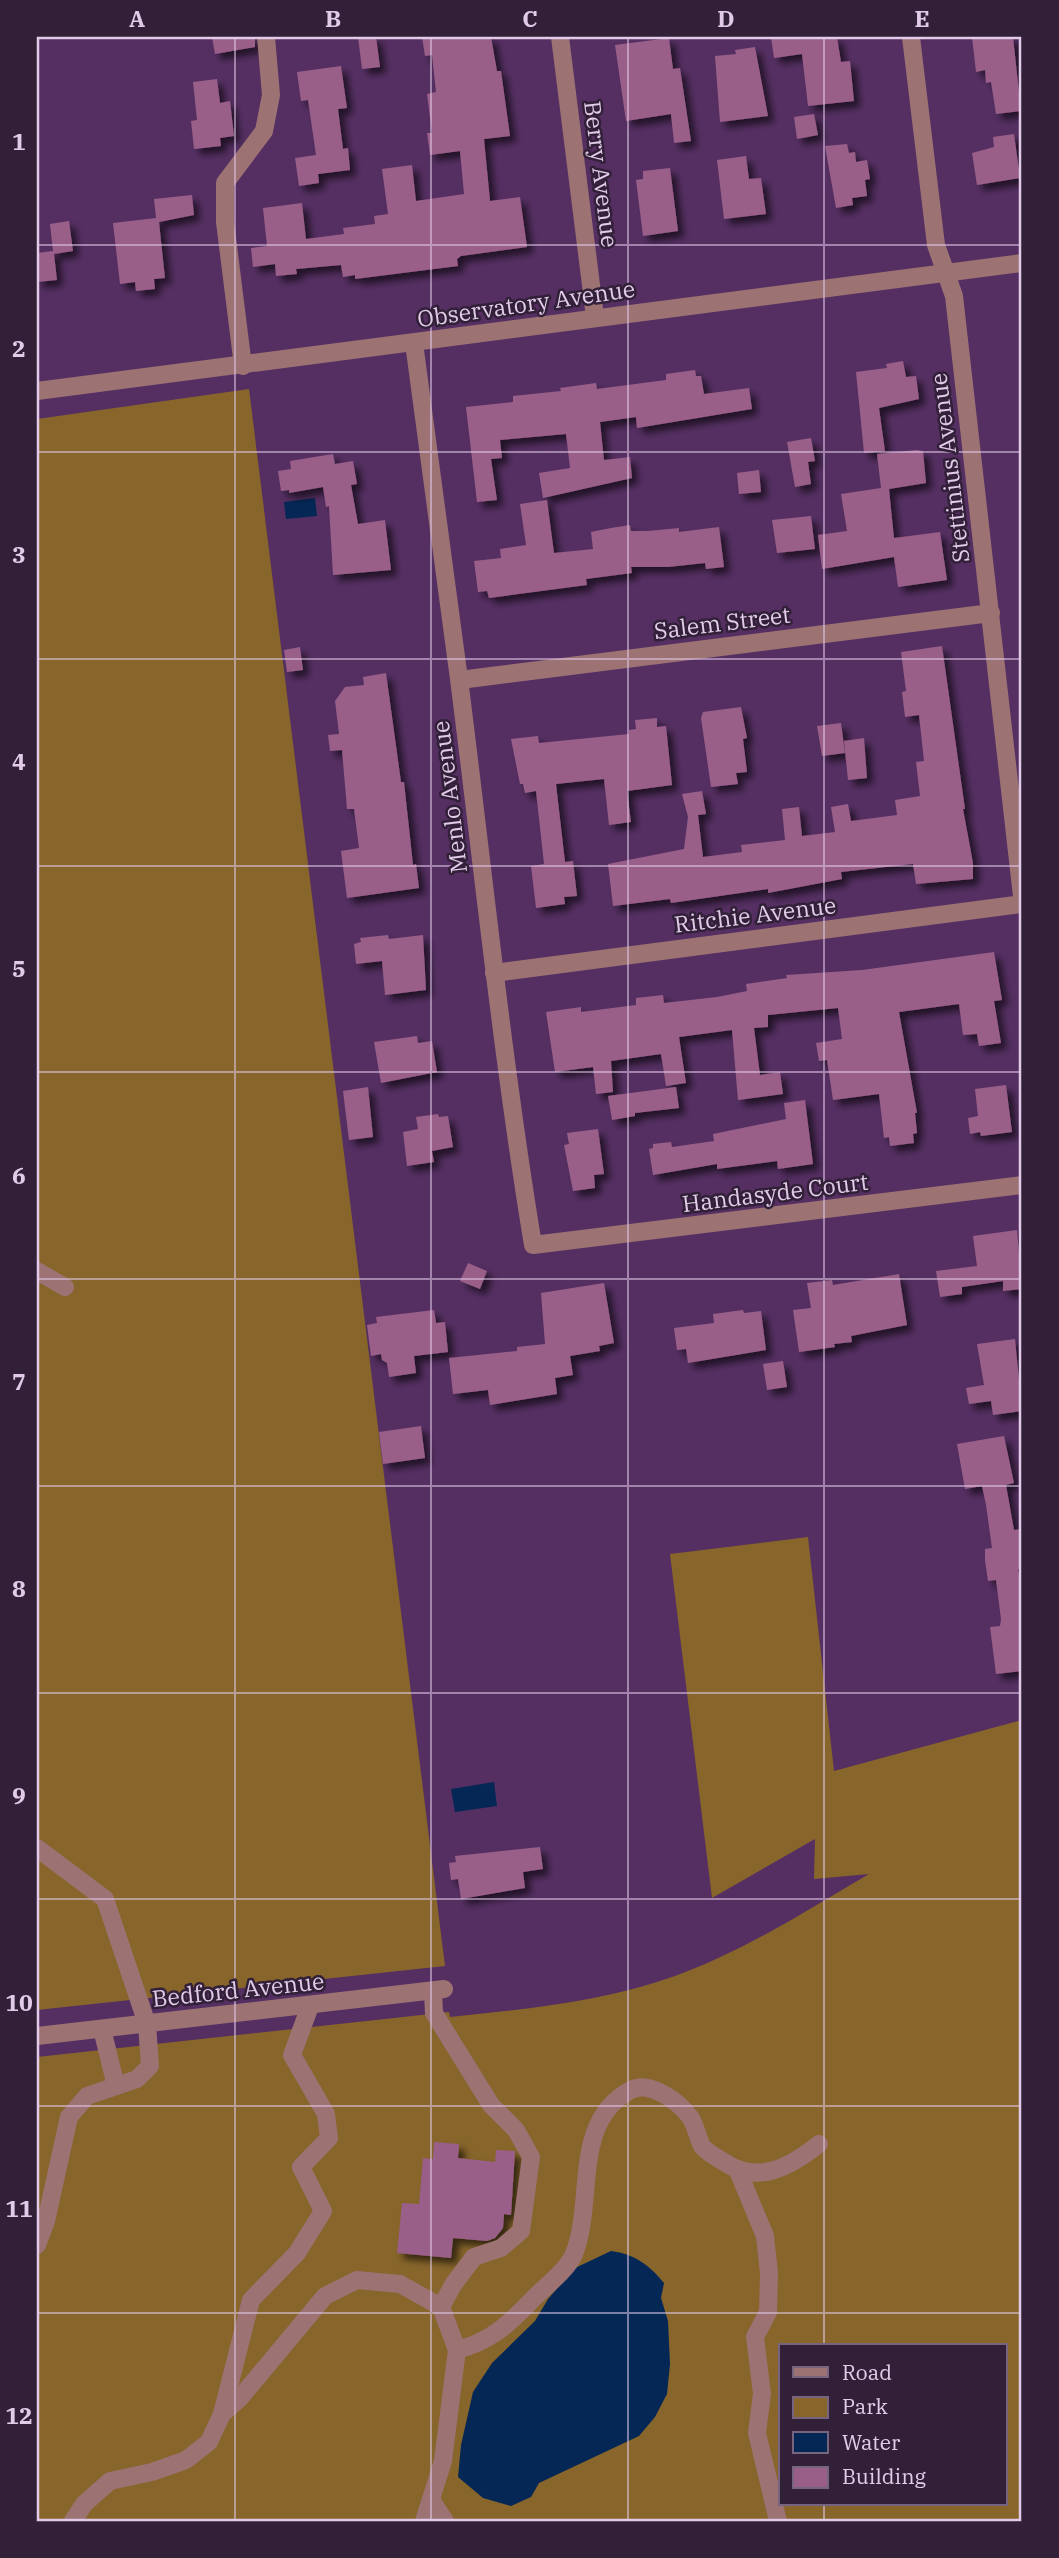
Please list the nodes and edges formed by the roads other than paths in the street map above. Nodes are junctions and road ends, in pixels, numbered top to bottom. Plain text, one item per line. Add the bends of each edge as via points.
1 (266, 37) edge
2 (560, 37) edge
3 (911, 37) edge
4 (1022, 263) edge
5 (948, 274) junction
6 (596, 317) junction
7 (414, 343) junction
8 (243, 366) junction
9 (37, 391) edge
10 (991, 613) junction
11 (460, 680) junction
12 (1015, 752) edge
13 (1022, 896) edge
14 (1022, 904) edge
15 (494, 973) junction
16 (1022, 1185) edge
17 (533, 1245) joint
18 (37, 1271) edge
19 (65, 1287) dead end
20 (37, 1848) edge
21 (310, 2006) junction
22 (147, 2024) junction
23 (102, 2029) junction
24 (37, 2036) edge
25 (116, 2086) junction
26 (819, 2144) dead end
27 (738, 2172) junction
28 (37, 2245) edge
29 (441, 2307) junction
30 (457, 2350) junction
31 (222, 2414) junction
32 (432, 2500) junction
33 (73, 2521) edge
34 (424, 2521) edge
35 (445, 2521) edge
36 (778, 2521) edge

1 - 8 street via 271,95 264,131 225,183 225,222
2 - 6 street, Berry Avenue
3 - 5 street, Stettinius Avenue via 936,245
4 - 5 street, Observatory Avenue
5 - 6 street, Observatory Avenue
5 - 10 street, Stettinius Avenue
6 - 7 street, Observatory Avenue
7 - 8 street, Observatory Avenue
7 - 11 street, Menlo Avenue
8 - 9 street, Observatory Avenue
10 - 11 street, Salem Street
10 - 12 street, Stettinius Avenue
11 - 15 street, Menlo Avenue
12 - 13 street, Stettinius Avenue
14 - 15 street, Ritchie Avenue
15 - 17 street, Menlo Avenue
16 - 17 street, Handasyde Court
18 - 19 street
20 - 22 street via 104,1899
21 - 22 street, Bedford Avenue
21 - 29 street, Bedford Avenue via 439,1990 435,2013 491,2105 516,2130 531,2157 521,2231 501,2248 474,2257
21 - 31 street via 292,2055 326,2114 329,2138 302,2167 323,2211 297,2253 251,2300
22 - 23 street, Bedford Avenue
22 - 25 street via 150,2066 137,2079
23 - 24 street, Bedford Avenue
23 - 25 street
25 - 28 street via 87,2096 69,2117
26 - 27 street via 792,2165 765,2173
27 - 30 street via 703,2148 690,2117 660,2091 636,2087 624,2094 606,2110 591,2141 584,2219 573,2257 508,2325 481,2344
27 - 36 street via 765,2236 768,2312 755,2337 762,2394 757,2433
29 - 30 street
29 - 31 street via 400,2284 357,2280 346,2285 324,2296
30 - 32 street via 443,2461
31 - 33 street via 209,2442 186,2460 110,2481
32 - 34 street
32 - 35 street

